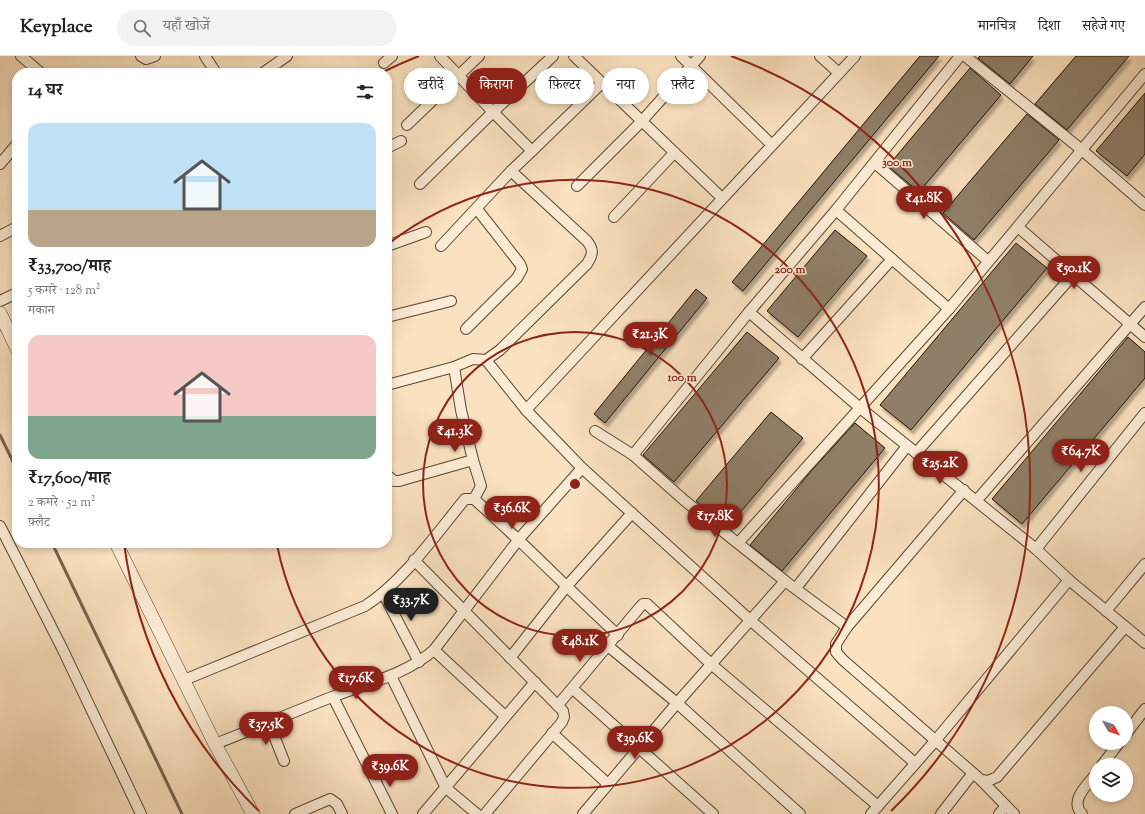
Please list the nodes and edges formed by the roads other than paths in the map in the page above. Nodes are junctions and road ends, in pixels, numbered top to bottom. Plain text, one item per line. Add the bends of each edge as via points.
1 (21, 56) edge
2 (141, 56) edge
3 (155, 56) edge
4 (205, 56) edge
5 (287, 56) edge
6 (392, 56) edge
7 (440, 56) edge
8 (479, 56) edge
9 (553, 56) edge
10 (574, 56) edge
11 (681, 56) edge
12 (700, 56) edge
13 (820, 56) edge
14 (855, 56) edge
15 (960, 56) edge
16 (965, 56) edge
17 (384, 63) dead end
18 (691, 66) junction
19 (35, 68) edge
20 (213, 68) edge
21 (270, 68) edge
22 (839, 73) junction
23 (1145, 74) edge
24 (459, 76) junction
25 (601, 84) junction
26 (493, 112) junction
27 (641, 122) junction
28 (407, 125) dead end
29 (401, 141) dead end
30 (772, 144) junction
31 (392, 146) edge
32 (12, 150) edge
33 (532, 150) junction
34 (1082, 150) junction
35 (674, 153) junction
36 (875, 163) junction
37 (0, 164) edge
38 (511, 171) junction
39 (420, 184) dead end
40 (577, 186) dead end
41 (722, 198) junction
42 (1145, 205) edge
43 (477, 209) junction
44 (836, 210) junction
45 (614, 217) dead end
46 (1018, 227) junction
47 (12, 230) edge
48 (426, 232) dead end
49 (0, 236) edge
50 (392, 244) edge
51 (441, 246) dead end
52 (892, 259) junction
53 (988, 261) junction
54 (1073, 275) junction
55 (12, 295) edge
56 (0, 301) edge
57 (451, 301) dead end
58 (1145, 307) edge
59 (949, 309) junction
60 (748, 312) junction
61 (0, 313) edge
62 (392, 316) edge
63 (1131, 325) junction
64 (466, 329) dead end
65 (1145, 336) edge
66 (12, 337) edge
67 (802, 359) junction
68 (486, 360) junction
69 (454, 367) junction
70 (392, 384) edge
71 (859, 407) junction
72 (526, 410) junction
73 (1145, 413) edge
74 (595, 431) dead end
75 (907, 446) junction
76 (916, 453) junction
77 (632, 454) junction
78 (473, 460) junction
79 (582, 468) junction
80 (392, 479) edge
81 (964, 490) junction
82 (474, 499) junction
83 (977, 500) junction
84 (632, 513) junction
85 (0, 526) edge
86 (519, 539) junction
87 (739, 542) junction
88 (118, 548) edge
89 (1036, 549) junction
90 (414, 560) junction
91 (1145, 564) edge
92 (1069, 580) junction
93 (785, 581) junction
94 (566, 587) junction
95 (796, 588) junction
96 (383, 593) junction
97 (1106, 611) junction
98 (465, 612) junction
99 (750, 620) junction
100 (847, 627) junction
101 (1125, 627) junction
102 (618, 634) junction
103 (1145, 643) edge
104 (608, 646) junction
105 (434, 650) junction
106 (510, 658) junction
107 (419, 662) junction
108 (711, 664) junction
109 (391, 676) junction
110 (184, 680) junction
111 (534, 682) junction
112 (573, 689) junction
113 (333, 697) junction
114 (677, 703) junction
115 (558, 705) junction
116 (1145, 709) edge
117 (505, 716) junction
118 (269, 723) junction
119 (1133, 725) edge
120 (552, 733) junction
121 (935, 741) junction
122 (215, 744) junction
123 (639, 750) junction
124 (1114, 750) edge
125 (1107, 758) edge
126 (284, 761) dead end
127 (915, 763) junction
128 (977, 776) junction
129 (1089, 783) edge
130 (608, 784) junction
131 (446, 788) junction
132 (878, 806) junction
133 (1006, 806) junction
134 (142, 814) edge
135 (253, 814) edge
136 (295, 814) edge
137 (342, 814) edge
138 (392, 814) edge
139 (423, 814) edge
140 (477, 814) edge
141 (485, 814) edge
142 (583, 814) edge
143 (713, 814) edge
144 (800, 814) edge
145 (871, 814) edge
146 (941, 814) edge
147 (999, 814) edge
148 (1014, 814) edge
149 (1082, 814) edge

1 - 19 street
2 - 3 street via 146,59
4 - 20 street
5 - 21 street
6 - 17 street
7 - 24 street
8 - 24 street
9 - 26 street
10 - 25 street
11 - 18 street
12 - 18 street
13 - 22 street
14 - 22 street
15 - 36 street
16 - 34 street
18 - 27 street
18 - 30 street
22 - 30 street
23 - 34 street
24 - 26 street
24 - 28 street
25 - 27 street
25 - 33 street
26 - 33 street
26 - 39 street
27 - 35 street
27 - 40 street
29 - 31 street
30 - 41 street
32 - 37 street
33 - 38 street
34 - 42 street
34 - 46 street
35 - 41 street
35 - 45 street
36 - 44 street
36 - 53 street
38 - 43 street
38 - 68 street via 593,249 592,255 582,269 500,350
41 - 72 street
43 - 51 street
43 - 64 street via 522,269 517,278
44 - 52 street
44 - 60 street
46 - 53 street
46 - 54 street
47 - 49 street
48 - 50 street
52 - 59 street
52 - 67 street
53 - 59 street
54 - 63 street
54 - 76 street
55 - 56 street
57 - 62 street
58 - 63 street
59 - 71 street
60 - 67 street
60 - 77 street
61 - 66 street
63 - 65 street
63 - 83 street
67 - 71 street
68 - 69 street via 473,359
68 - 72 street
69 - 70 street
69 - 78 street
71 - 75 street
71 - 87 street
72 - 79 street
73 - 89 street
74 - 77 street
75 - 76 street
75 - 95 street
76 - 81 street
77 - 87 street via 685,501
78 - 80 street via 399,481
78 - 82 street via 481,486
79 - 84 street
79 - 86 street
81 - 83 street
81 - 100 street
82 - 86 street
82 - 90 street via 465,499
83 - 89 street
84 - 94 street
84 - 99 street
85 - 134 street
86 - 94 street
86 - 98 street
87 - 93 street
88 - 110 street
89 - 92 street
90 - 96 street
90 - 98 street
91 - 97 street
92 - 97 street
92 - 121 street
93 - 95 street
93 - 99 street
94 - 102 street
94 - 106 street
95 - 100 street
96 - 107 street
96 - 110 street via 365,606
97 - 101 street
98 - 105 street
98 - 106 street
99 - 108 street
99 - 127 street
100 - 121 street via 836,644 836,652
101 - 103 street
101 - 128 street via 998,777 988,781
102 - 104 street
102 - 108 street via 640,607 647,604
104 - 112 street
104 - 114 street
105 - 107 street
105 - 117 street
106 - 111 street
107 - 109 street
108 - 114 street
108 - 132 street
109 - 113 street
109 - 131 street
110 - 122 street
111 - 115 street
111 - 117 street
112 - 115 street
112 - 123 street
113 - 118 street
113 - 138 street
114 - 123 street
114 - 144 street
115 - 120 street via 564,717
116 - 119 street
117 - 131 street
118 - 122 street
118 - 126 street
120 - 130 street
120 - 141 street
121 - 127 street
121 - 128 street
122 - 135 street
123 - 130 street
123 - 143 street
124 - 125 street
127 - 132 street
128 - 133 street
128 - 146 street
129 - 149 street via 1077,799 1076,804
130 - 142 street
131 - 139 street
131 - 140 street
132 - 145 street
133 - 147 street
133 - 148 street
136 - 137 street via 330,799 337,804

